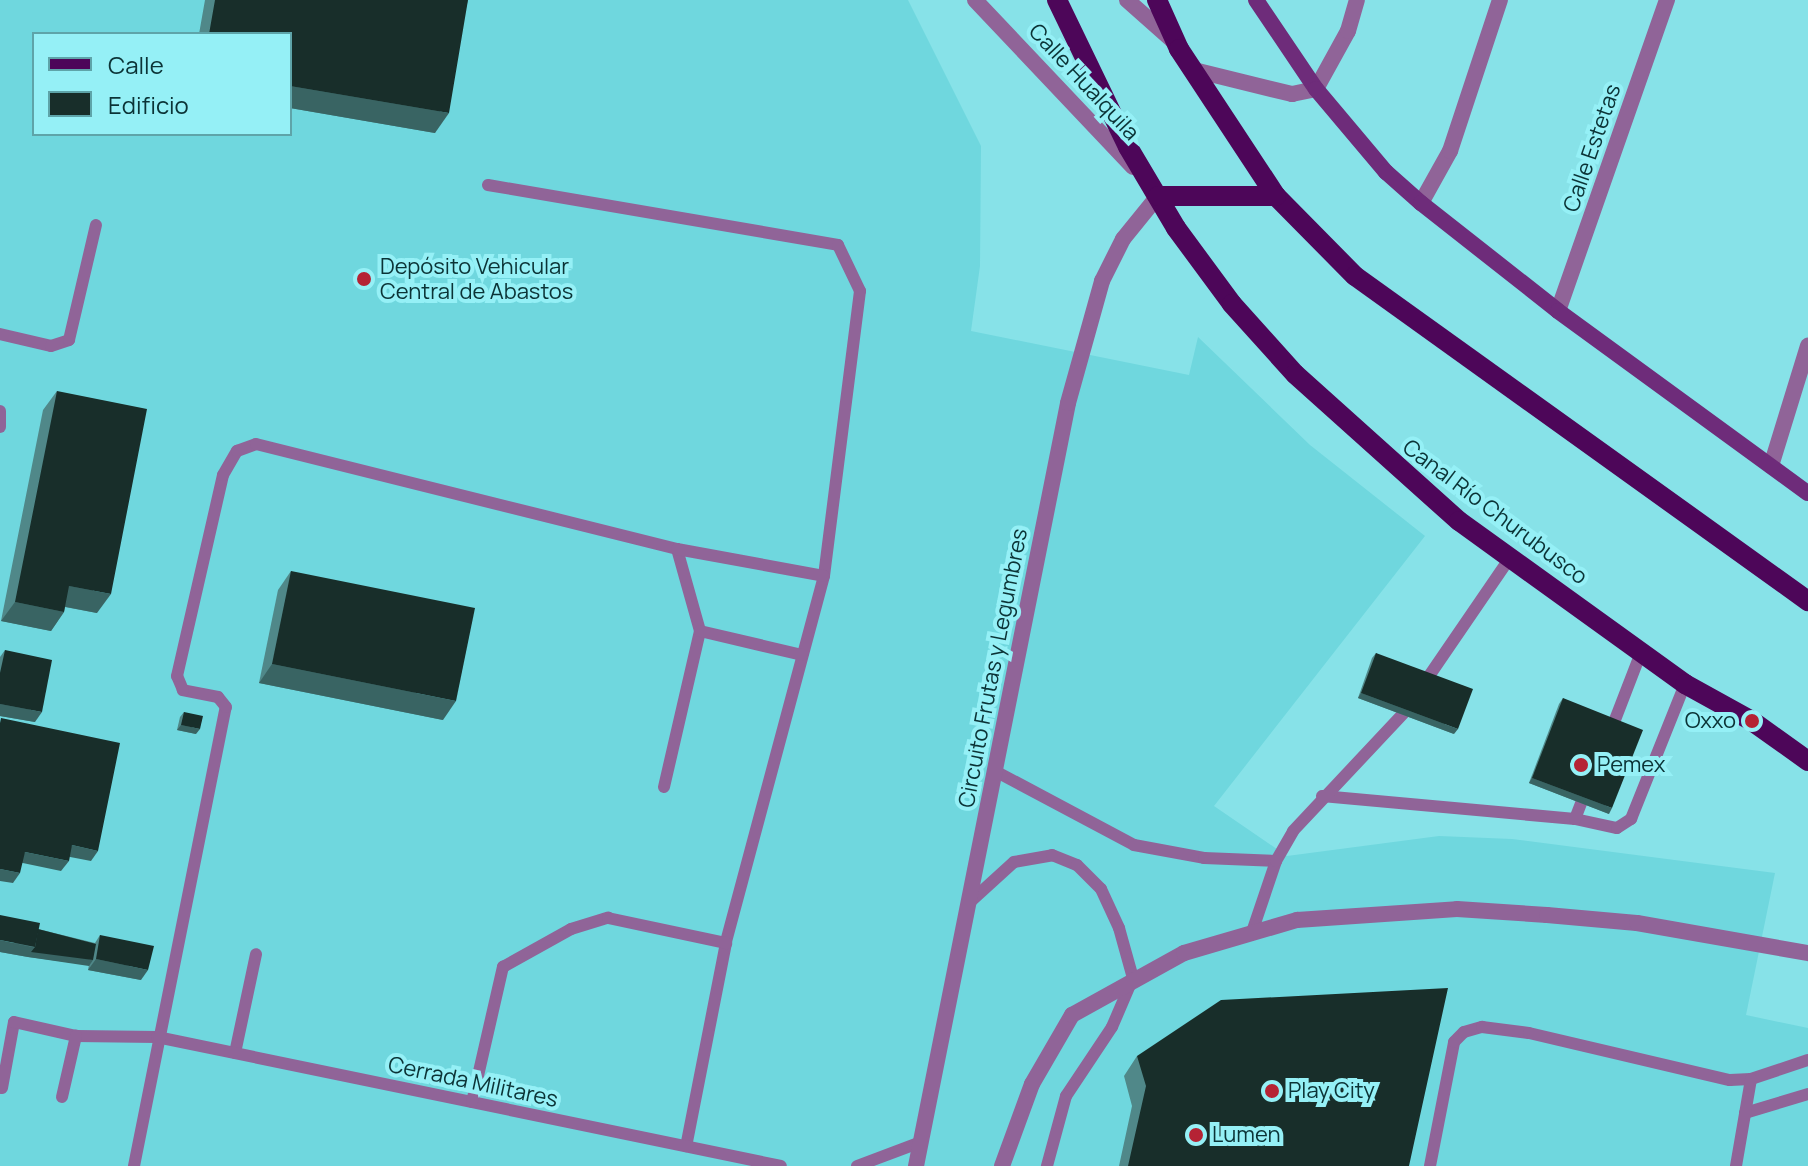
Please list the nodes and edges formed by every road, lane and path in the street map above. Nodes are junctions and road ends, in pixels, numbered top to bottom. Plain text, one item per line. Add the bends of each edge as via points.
1 (975, 0) edge
2 (1057, 0) edge
3 (1127, 0) edge
4 (1157, 0) edge
5 (1256, 0) edge
6 (1357, 0) edge
7 (1500, 0) edge
8 (1667, 0) edge
9 (1176, 43) junction
10 (1194, 70) junction
11 (1316, 89) junction
12 (488, 185) dead end
13 (1158, 196) junction
14 (1276, 196) junction
15 (1421, 203) junction
16 (96, 225) dead end
17 (1558, 311) junction
18 (0, 334) edge
19 (1808, 346) edge
20 (0, 411) edge
21 (0, 427) edge
22 (1771, 466) junction
23 (1808, 493) edge
24 (677, 549) junction
25 (1510, 558) junction
26 (824, 576) junction
27 (1808, 601) edge
28 (700, 631) junction
29 (1642, 650) junction
30 (802, 655) junction
31 (1427, 679) edge
32 (1685, 684) junction
33 (1404, 713) edge
34 (1613, 725) edge
35 (1808, 761) edge
36 (995, 771) junction
37 (664, 787) dead end
38 (1322, 796) junction
39 (1581, 803) edge
40 (1575, 819) junction
41 (1276, 861) junction
42 (970, 902) junction
43 (1251, 935) junction
44 (726, 943) junction
45 (1808, 953) edge
46 (256, 954) dead end
47 (1133, 978) junction
48 (76, 1036) junction
49 (157, 1037) junction
50 (235, 1053) junction
51 (1808, 1060) edge
52 (1751, 1079) junction
53 (2, 1088) edge
54 (1808, 1094) edge
55 (62, 1097) dead end
56 (472, 1102) junction
57 (1745, 1113) junction
58 (921, 1142) junction
59 (686, 1146) junction
60 (1004, 1158) edge
61 (134, 1166) edge
62 (781, 1166) edge
63 (857, 1166) edge
64 (916, 1166) edge
65 (1047, 1166) edge
66 (1430, 1166) edge
67 (1736, 1166) edge

1 - 13 street, Calle Hualquila
2 - 13 main road, Canal Río Churubusco via 1128,147
3 - 9 street
4 - 9 main road
5 - 11 street
6 - 11 street via 1348,31
7 - 15 street via 1450,151
8 - 17 street, Calle Estetas
9 - 10 main road
10 - 11 street via 1292,94
10 - 14 main road
11 - 15 street via 1386,172
12 - 26 lane via 838,245 860,291
13 - 14 main road
13 - 25 main road, Canal Río Churubusco via 1232,304 1295,374 1402,475
13 - 36 street, Circuito Frutas y Legumbres via 1123,239 1102,281 1085,335
14 - 27 main road via 1313,237 1400,312
15 - 17 street
16 - 18 lane via 69,340 51,346
17 - 22 street
19 - 22 street
20 - 21 lane
22 - 23 street
24 - 26 lane
24 - 28 lane
24 - 49 lane via 256,444 237,451 223,475 177,676 183,690 218,697 226,707
25 - 29 main road, Canal Río Churubusco
25 - 31 lane
26 - 30 lane
28 - 30 lane
28 - 37 lane
29 - 32 main road, Canal Río Churubusco
29 - 34 lane
30 - 44 lane
32 - 35 main road, Canal Río Churubusco via 1752,721
32 - 40 lane via 1631,819 1617,828
33 - 38 lane
36 - 41 lane via 1134,845 1204,858
36 - 42 street, Circuito Frutas y Legumbres
38 - 40 lane
38 - 41 lane
39 - 40 lane
41 - 43 lane
42 - 47 lane via 1014,862 1052,855 1077,865 1101,889
42 - 58 street, Circuito Frutas y Legumbres
43 - 45 street via 1297,920 1348,913 1457,909 1637,923
43 - 47 street via 1184,953
44 - 56 lane via 608,918 571,929 503,967
44 - 59 lane
46 - 50 lane
47 - 60 street via 1072,1015 1032,1084
47 - 65 lane via 1112,1027 1066,1096
48 - 49 lane, Cerrada Militares
48 - 53 lane, Cerrada Militares via 14,1022
48 - 55 lane
49 - 50 lane, Cerrada Militares
49 - 61 lane
50 - 56 lane, Cerrada Militares
51 - 52 lane
52 - 57 lane
52 - 66 lane via 1730,1080 1482,1027 1454,1042
54 - 57 lane
56 - 59 lane, Cerrada Militares
57 - 67 lane
58 - 63 lane
58 - 64 street, Circuito Frutas y Legumbres
59 - 62 lane, Cerrada Militares

